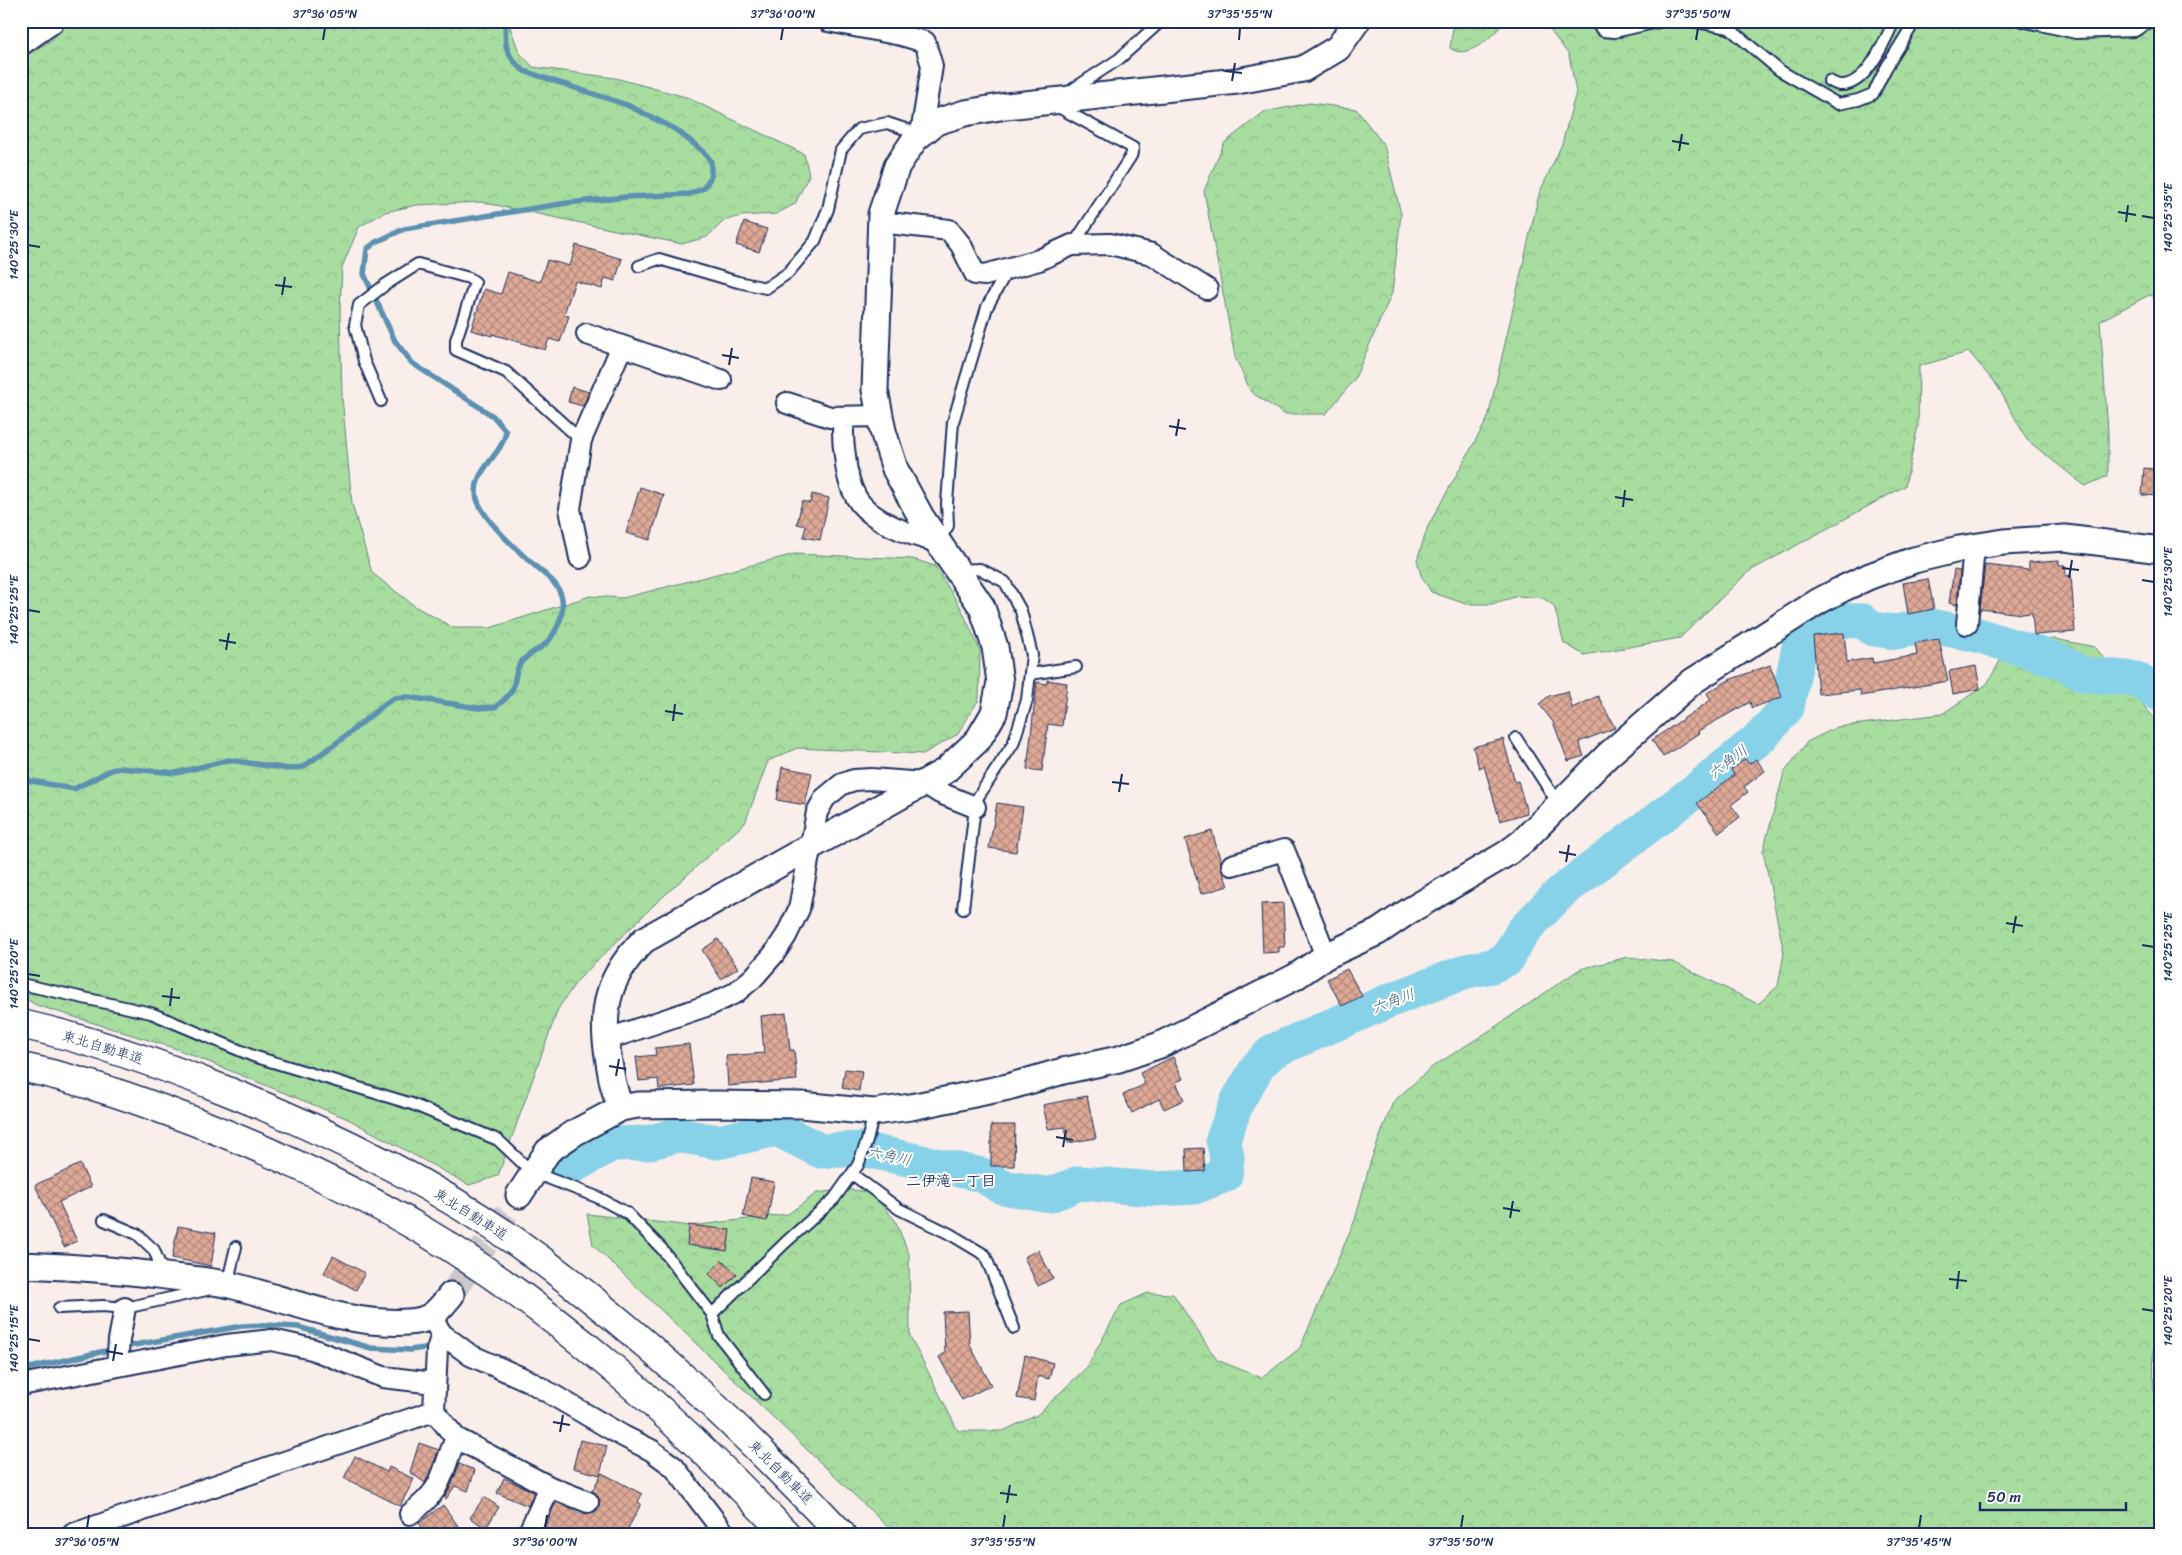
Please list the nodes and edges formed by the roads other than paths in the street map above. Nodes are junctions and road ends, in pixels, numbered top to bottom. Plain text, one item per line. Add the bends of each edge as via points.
1 (51, 21) edge
2 (828, 21) edge
3 (1161, 21) edge
4 (1357, 21) edge
5 (1594, 21) edge
6 (1662, 21) edge
7 (1692, 21) edge
8 (1894, 21) edge
9 (1915, 21) edge
10 (2022, 21) edge
11 (2152, 21) edge
12 (21, 42) edge
13 (1829, 81) dead end
14 (1057, 100) junction
15 (921, 134) junction
16 (880, 222) junction
17 (1072, 245) junction
18 (639, 266) dead end
19 (1009, 268) junction
20 (1207, 289) dead end
21 (587, 334) dead end
22 (622, 346) junction
23 (721, 380) dead end
24 (381, 401) dead end
25 (787, 403) dead end
26 (880, 416) junction
27 (844, 418) junction
28 (581, 440) junction
29 (938, 542) junction
30 (1974, 547) junction
31 (2161, 550) edge
32 (580, 558) dead end
33 (957, 570) junction
34 (1967, 624) dead end
35 (1076, 667) dead end
36 (1030, 674) junction
37 (1516, 738) dead end
38 (924, 783) junction
39 (1560, 806) junction
40 (975, 807) junction
41 (810, 846) junction
42 (1232, 866) dead end
43 (963, 909) dead end
44 (1326, 956) junction
45 (21, 984) edge
46 (21, 1024) edge
47 (605, 1040) junction
48 (21, 1066) edge
49 (621, 1108) junction
50 (874, 1112) junction
51 (532, 1172) junction
52 (852, 1174) junction
53 (519, 1195) tunnel mouth
54 (104, 1220) dead end
55 (236, 1247) dead end
56 (21, 1265) edge
57 (164, 1276) junction
58 (228, 1285) junction
59 (450, 1295) tunnel mouth
60 (59, 1308) dead end
61 (125, 1308) junction
62 (712, 1314) junction
63 (437, 1325) junction
64 (1014, 1328) dead end
65 (118, 1353) junction
66 (434, 1383) junction
67 (21, 1385) edge
68 (764, 1394) dead end
69 (434, 1411) junction
70 (456, 1438) junction
71 (550, 1487) junction
72 (588, 1502) dead end
73 (410, 1514) dead end
74 (73, 1534) edge
75 (528, 1534) edge
76 (725, 1534) edge
77 (786, 1534) edge
78 (841, 1534) edge

1 - 12 street
2 - 15 street via 925,42 932,66
3 - 14 lane via 1119,59
4 - 14 street via 1338,48 1303,69 1237,81
5 - 6 lane via 1603,31 1614,32
7 - 9 lane via 1729,28 1780,70 1838,104 1873,94
8 - 13 lane via 1882,48 1861,78 1850,84 1839,85
10 - 11 lane via 2076,34 2135,31
14 - 15 street via 965,113 936,122
14 - 17 lane via 1062,109 1133,148 1132,156
15 - 16 street via 897,166
15 - 18 lane via 888,123 859,129 841,150 828,209 815,241 788,273 766,288 659,258
16 - 19 street via 948,230 961,244 975,274 985,275
16 - 26 street via 874,390
17 - 19 street via 1039,260
17 - 20 street via 1110,244 1152,254
19 - 29 lane via 987,307 953,422 948,526
21 - 22 street
22 - 23 street
22 - 28 street
24 - 28 lane via 364,362 355,325 359,305 418,264 474,282 456,340 456,350 506,372
25 - 27 street via 830,417
26 - 27 street
26 - 29 street via 895,469
27 - 29 street via 846,464 856,498 873,514 912,536
28 - 32 street via 570,510
29 - 33 street
30 - 31 street via 2033,538 2065,538
30 - 34 street
30 - 39 street via 1914,560 1870,576 1819,601 1693,681 1608,755
33 - 36 lane via 980,569 1005,582 1021,611 1032,655
33 - 38 street via 982,607 995,647 1000,682 994,713 978,740 945,771
35 - 36 lane
36 - 40 lane via 1027,700 1013,744
37 - 39 lane
38 - 40 street
38 - 41 street
38 - 41 street via 871,779 842,784 825,798 817,812
39 - 44 street via 1506,854 1378,932
40 - 43 lane
41 - 47 street via 644,940 630,954 610,989 605,1012
41 - 47 street via 799,909 774,954 753,978 735,993 712,1004
42 - 44 street via 1284,850
44 - 50 street via 1295,977 1160,1045 1119,1059 1008,1087
45 - 51 lane via 151,1013 253,1056 412,1104 498,1140
46 - 78 highway, 東北自動車道 via 61,1033 164,1066 268,1107 368,1154 441,1194 519,1244 600,1306 690,1383
47 - 49 street via 612,1089
48 - 77 highway via 152,1105 263,1148 350,1190 422,1231 497,1279 576,1338 666,1416
49 - 50 street via 724,1104
49 - 51 street via 548,1151
50 - 52 lane via 867,1141
51 - 53 street
51 - 62 lane via 597,1197 627,1213 662,1249
52 - 62 lane via 834,1199
52 - 64 lane via 899,1209 985,1255
54 - 57 lane via 137,1234 154,1250
55 - 58 lane
56 - 57 street
57 - 58 street
58 - 61 lane
58 - 63 street via 340,1316 373,1322
59 - 63 street
60 - 61 lane
61 - 65 street
62 - 68 lane via 719,1336
63 - 66 street
63 - 76 street via 470,1355 529,1381 651,1450 674,1467
65 - 66 street via 272,1340 312,1349 384,1377
65 - 67 street
66 - 69 street
69 - 70 street
69 - 74 street
70 - 71 street
70 - 73 street via 440,1483 427,1501
71 - 72 street
71 - 75 street

